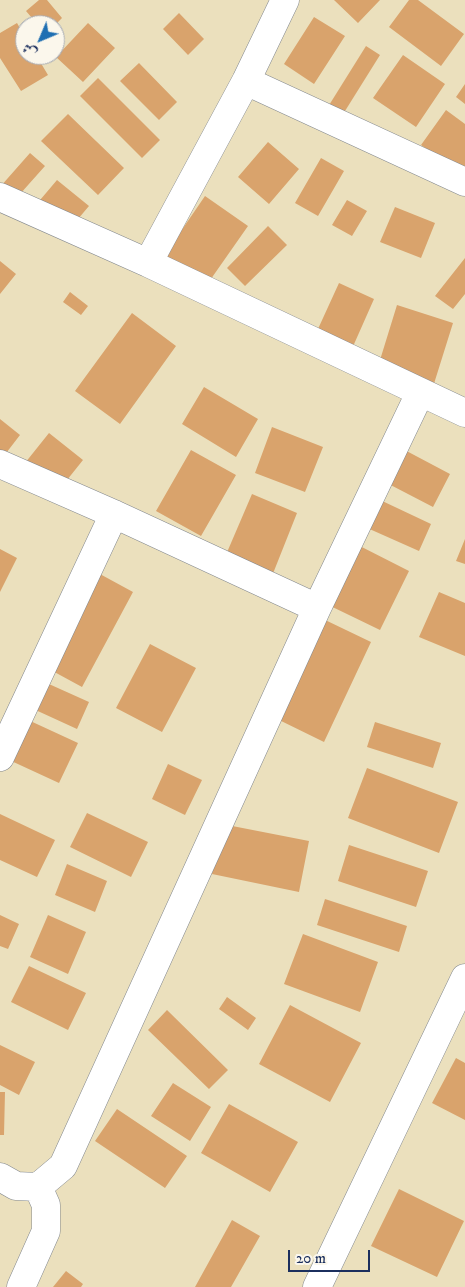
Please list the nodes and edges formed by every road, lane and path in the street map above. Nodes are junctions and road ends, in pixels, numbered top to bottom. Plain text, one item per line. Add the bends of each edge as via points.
1 (285, 0) edge
2 (246, 81) junction
3 (465, 182) edge
4 (0, 197) edge
5 (148, 262) junction
6 (420, 393) junction
7 (465, 413) edge
8 (0, 464) edge
9 (114, 514) junction
10 (317, 608) junction
11 (0, 757) edge
12 (465, 978) edge
13 (0, 1178) edge
14 (38, 1186) junction
15 (21, 1287) edge
16 (317, 1287) edge

1 - 2 street
2 - 3 street
2 - 5 street
4 - 5 street
5 - 6 street
6 - 7 street
6 - 10 street
8 - 9 street
9 - 10 street
9 - 11 street
10 - 14 street via 63,1166
12 - 16 street
13 - 14 street via 16,1186
14 - 15 street via 46,1205 46,1231

